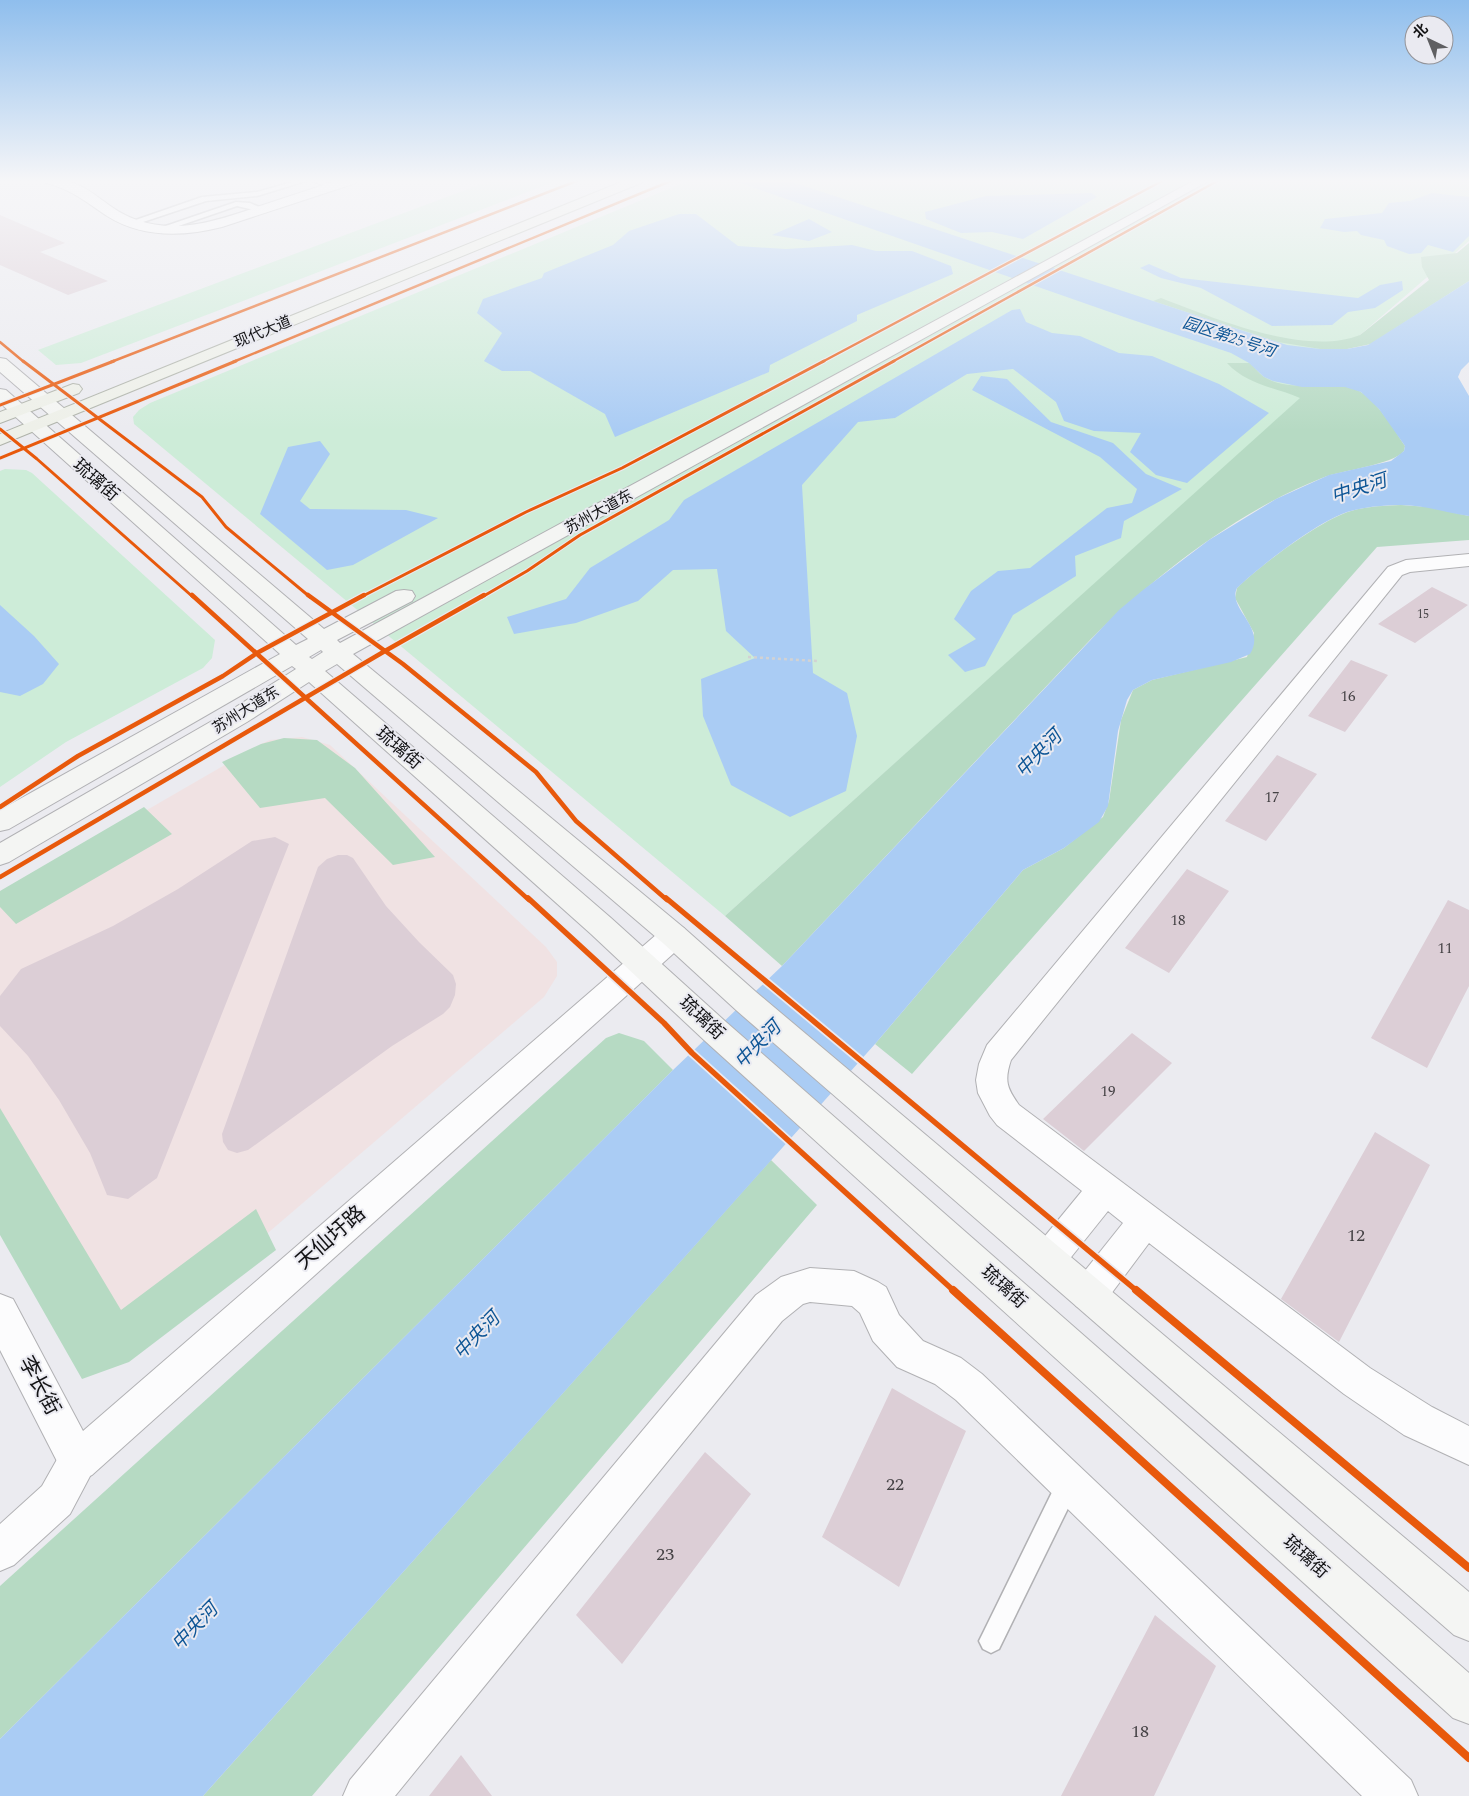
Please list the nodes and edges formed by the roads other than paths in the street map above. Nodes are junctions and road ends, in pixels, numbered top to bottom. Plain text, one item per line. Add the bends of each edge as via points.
1 (386, 264) edge
2 (430, 264) edge
3 (1027, 264) edge
4 (1050, 264) edge
5 (1010, 279) junction
6 (0, 363) edge
7 (0, 394) edge
8 (45, 400) junction
9 (18, 411) junction
10 (60, 414) junction
11 (0, 418) edge
12 (34, 426) junction
13 (0, 440) edge
14 (1469, 560) edge
15 (331, 646) junction
16 (302, 663) junction
17 (0, 822) edge
18 (0, 855) edge
19 (674, 936) junction
20 (642, 963) junction
21 (1105, 1189) junction
22 (1146, 1220) junction
23 (1048, 1259) junction
24 (1089, 1294) junction
25 (0, 1312) edge
26 (1469, 1446) edge
27 (78, 1460) junction
28 (1069, 1482) junction
29 (0, 1551) edge
30 (1469, 1620) edge
31 (992, 1641) dead end
32 (1469, 1702) edge
33 (366, 1796) edge
34 (1395, 1796) edge

1 - 8 main road, 现代大道
2 - 10 main road, 现代大道
3 - 5 main road, 苏州大道东
4 - 5 main road, 苏州大道东
5 - 15 main road, 苏州大道东
6 - 8 main road, 琉璃街
7 - 9 main road, 琉璃街
8 - 9 main road, 现代大道
8 - 10 main road, 琉璃街
9 - 11 main road, 现代大道
9 - 12 main road, 琉璃街
10 - 12 main road, 现代大道
10 - 15 main road, 琉璃街
12 - 13 main road, 现代大道
12 - 16 main road, 琉璃街
14 - 21 street via 1406,566 1395,571 998,1054 991,1073 992,1093 1008,1115
15 - 16 main road, 苏州大道东
15 - 19 main road, 琉璃街
16 - 17 main road, 苏州大道东
16 - 18 main road, 苏州大道东 via 240,716
16 - 20 main road, 琉璃街
19 - 20 street, 天仙圩路
19 - 23 main road, 琉璃街
20 - 27 street, 天仙圩路
20 - 32 main road, 琉璃街
21 - 22 street
21 - 23 street
22 - 24 street
22 - 26 street via 1357,1381 1418,1421
23 - 24 main road, 琉璃街
24 - 30 main road, 琉璃街
25 - 27 street, 李长街
27 - 29 street, 天仙圩路 via 56,1500
28 - 31 lane
28 - 33 street via 969,1387 948,1371 910,1354 886,1328 873,1300 866,1294 854,1288 828,1286 810,1285 794,1289 769,1308
28 - 34 street

